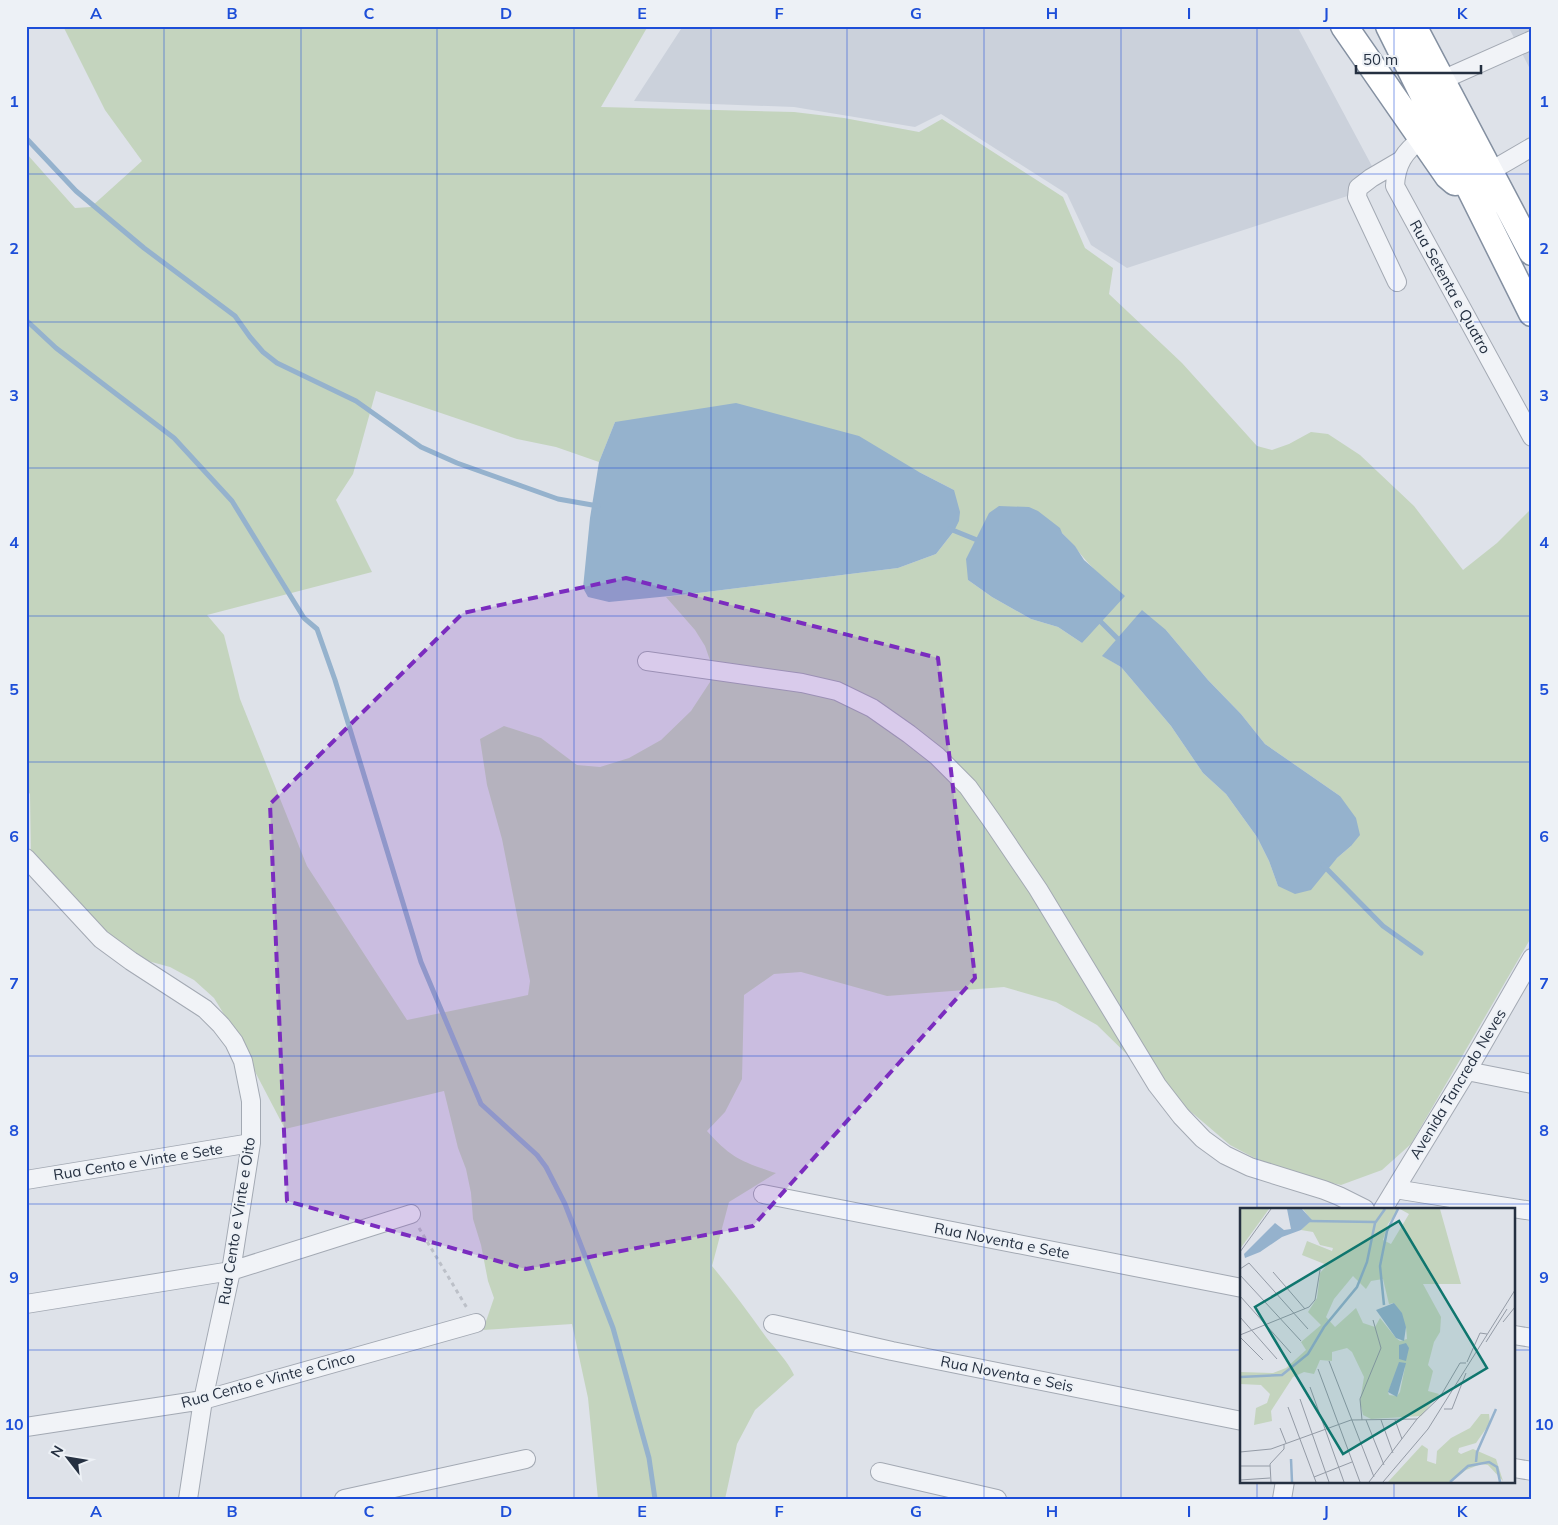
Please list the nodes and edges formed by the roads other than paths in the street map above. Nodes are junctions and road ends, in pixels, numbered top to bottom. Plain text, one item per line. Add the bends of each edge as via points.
1 (1344, 26) edge
2 (1408, 26) edge
3 (1532, 40) edge
4 (1442, 80) junction
5 (1422, 139) junction
6 (1532, 147) edge
7 (1400, 161) junction
8 (1493, 180) junction
9 (1471, 192) junction
10 (1532, 214) edge
11 (1532, 252) edge
12 (1397, 282) dead end
13 (1532, 313) edge
14 (1532, 437) edge
15 (647, 661) dead end
16 (26, 858) edge
17 (1531, 961) edge
18 (1467, 1071) junction
19 (1532, 1084) edge
20 (251, 1143) junction
21 (26, 1180) edge
22 (1395, 1189) junction
23 (763, 1194) dead end
24 (1363, 1208) edge
25 (1383, 1208) edge
26 (1513, 1208) edge
27 (1516, 1208) edge
28 (1532, 1211) edge
29 (411, 1214) road end
30 (231, 1271) junction
31 (1240, 1288) edge
32 (26, 1304) edge
33 (476, 1323) road end
34 (773, 1324) dead end
35 (1516, 1335) edge
36 (1532, 1338) edge
37 (203, 1400) junction
38 (1240, 1421) edge
39 (26, 1427) edge
40 (526, 1459) dead end
41 (1516, 1468) edge
42 (1532, 1471) edge
43 (880, 1472) dead end
44 (1285, 1482) edge
45 (188, 1499) edge
46 (344, 1499) edge
47 (998, 1499) edge
48 (1282, 1499) edge

1 - 5 highway
2 - 4 highway
2 - 9 highway
3 - 4 street
4 - 8 highway
5 - 7 street via 1411,146
5 - 9 highway via 1448,176
6 - 8 street
7 - 12 street via 1358,188 1357,197
7 - 14 street, Rua Setenta e Quatro via 1395,186
8 - 10 highway
8 - 11 highway
9 - 13 highway
15 - 24 street via 837,691 872,708 909,734 968,787 1024,868 1157,1085 1203,1139 1250,1168 1324,1190
16 - 20 street, Rua Cento e Vinte e Oito via 101,939 131,962 205,1008 221,1025 234,1042 244,1068 251,1101
17 - 18 street, Avenida Tancredo Neves
18 - 19 street
18 - 22 street, Avenida Tancredo Neves
20 - 21 street, Rua Cento e Vinte e Sete
20 - 30 street, Rua Cento e Vinte e Oito
22 - 25 street, Avenida Tancredo Neves
22 - 26 street
23 - 31 street, Rua Noventa e Sete
27 - 28 street
29 - 30 street
30 - 32 street
30 - 37 street, Rua Cento e Vinte e Oito
33 - 37 street, Rua Cento e Vinte e Cinco
34 - 38 street, Rua Noventa e Seis
35 - 36 street
37 - 39 street, Rua Cento e Vinte e Cinco
37 - 45 street, Rua Cento e Vinte e Oito
40 - 46 street
41 - 42 street
43 - 47 street
44 - 48 street

